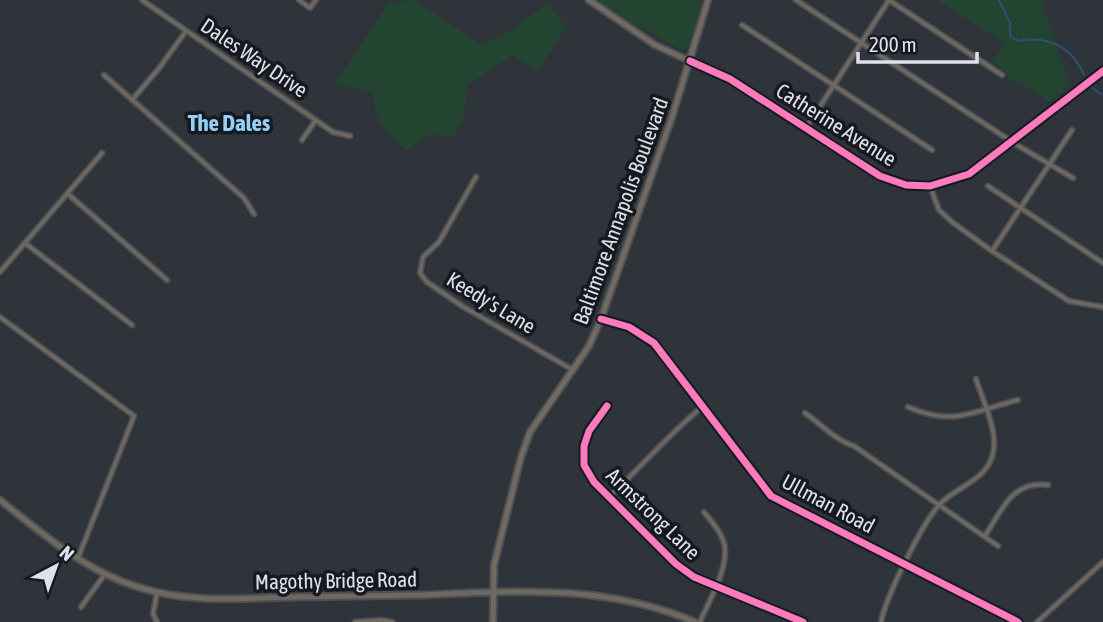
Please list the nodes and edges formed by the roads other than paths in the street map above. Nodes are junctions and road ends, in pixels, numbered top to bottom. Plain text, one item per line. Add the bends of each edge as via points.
1 (142, 0) edge
2 (299, 0) edge
3 (316, 0) edge
4 (589, 0) edge
5 (708, 0) edge
6 (796, 0) edge
7 (889, 0) edge
8 (742, 25) dead end
9 (186, 31) junction
10 (861, 43) junction
11 (690, 61) junction
12 (1103, 71) edge
13 (104, 75) dead end
14 (1002, 75) dead end
15 (833, 86) junction
16 (132, 100) junction
17 (316, 120) junction
18 (806, 128) junction
19 (1072, 130) dead end
20 (350, 136) dead end
21 (302, 141) dead end
22 (1012, 141) junction
23 (932, 150) dead end
24 (102, 153) dead end
25 (1048, 165) junction
26 (476, 177) dead end
27 (1073, 178) dead end
28 (930, 186) junction
29 (988, 186) dead end
30 (68, 194) junction
31 (1020, 209) junction
32 (254, 214) dead end
33 (25, 243) junction
34 (992, 251) junction
35 (1103, 263) edge
36 (0, 272) edge
37 (167, 280) dead end
38 (1103, 307) edge
39 (0, 317) edge
40 (601, 319) junction
41 (132, 325) dead end
42 (573, 370) junction
43 (976, 379) dead end
44 (1018, 400) dead end
45 (607, 406) dead end
46 (702, 407) junction
47 (908, 407) dead end
48 (985, 408) junction
49 (805, 413) dead end
50 (1048, 485) dead end
51 (609, 497) junction
52 (0, 500) edge
53 (940, 504) junction
54 (704, 512) dead end
55 (985, 536) junction
56 (998, 546) dead end
57 (78, 559) junction
58 (1103, 562) edge
59 (905, 564) junction
60 (105, 574) junction
61 (715, 587) junction
62 (493, 592) junction
63 (157, 593) junction
64 (81, 607) dead end
65 (155, 621) edge
66 (355, 622) edge
67 (392, 622) edge
68 (493, 622) edge
69 (698, 622) edge
70 (803, 622) edge
71 (881, 622) edge
72 (1018, 622) edge
73 (1037, 622) edge

1 - 9 street, Dales Way Drive
2 - 3 street via 310,8
4 - 11 main road via 654,45
5 - 11 main road, Baltimore Annapolis Boulevard
6 - 10 street
7 - 10 street
7 - 14 street
8 - 15 street
9 - 16 street
9 - 17 street, Dales Way Drive
10 - 15 street
10 - 22 street
11 - 18 street, Catherine Avenue via 730,79
11 - 40 main road, Baltimore Annapolis Boulevard
12 - 22 street, Catherine Avenue
13 - 16 street
15 - 18 street
15 - 23 street
16 - 32 street via 244,198
17 - 20 street, Dales Way Drive via 338,135
17 - 21 street
18 - 28 street, Catherine Avenue via 880,176 906,185
19 - 25 street
22 - 25 street
22 - 28 street, Catherine Avenue via 969,174
24 - 30 street
25 - 27 street
25 - 31 street
26 - 42 street, Keedy's Lane via 439,242 423,257 420,273 462,306
28 - 34 street via 939,210
29 - 31 street
30 - 33 street
30 - 37 street
31 - 34 street
31 - 35 street
33 - 36 street
33 - 41 street
34 - 38 street via 1069,301
39 - 57 street via 134,416
40 - 42 main road, Baltimore Annapolis Boulevard
40 - 46 street, Ullman Road via 629,327 654,343
42 - 62 main road, Baltimore Annapolis Boulevard via 530,432 498,544
43 - 48 street
44 - 48 street
45 - 51 street, Armstrong Lane via 589,431 583,454 590,476
46 - 51 street
46 - 59 street, Ullman Road via 771,496
47 - 48 street via 949,418
48 - 53 street via 995,440 992,458 981,475
49 - 53 street via 839,442 854,446
50 - 55 street via 1019,488
51 - 61 street, Armstrong Lane via 676,564
52 - 57 main road, Magothy Bridge Road
53 - 55 street
53 - 59 street
54 - 61 street via 725,548
55 - 56 street
57 - 60 main road, Magothy Bridge Road
58 - 73 street
59 - 71 street via 884,605
59 - 72 street, Ullman Road
60 - 63 main road, Magothy Bridge Road
60 - 64 street
61 - 69 street
61 - 70 street, Armstrong Lane
62 - 63 main road, Magothy Bridge Road via 219,599
62 - 68 main road, Baltimore Annapolis Boulevard
62 - 69 main road, Magothy Bridge Road via 595,594 654,606
63 - 65 street
66 - 67 street

